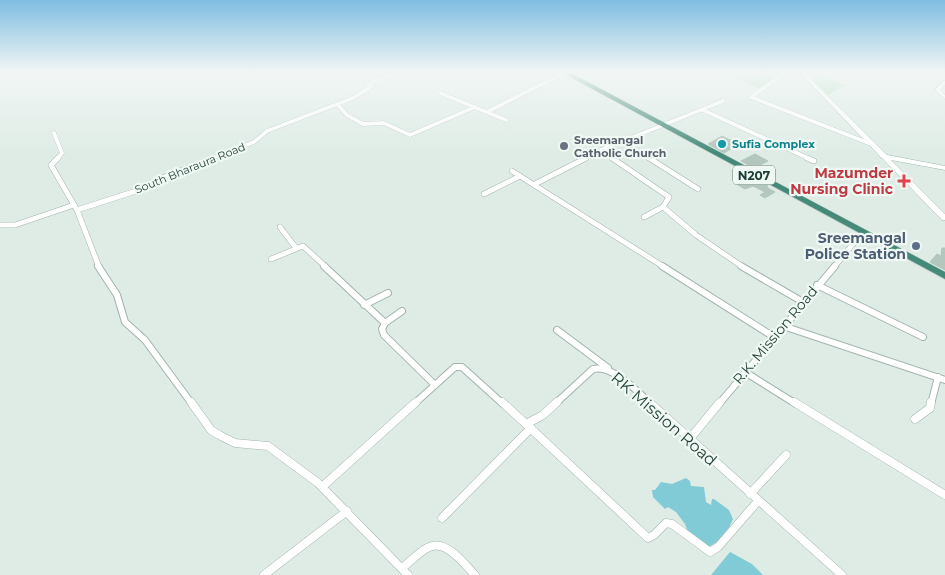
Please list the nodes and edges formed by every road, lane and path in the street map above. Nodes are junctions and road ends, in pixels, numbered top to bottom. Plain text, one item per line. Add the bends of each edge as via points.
1 (351, 99) edge
2 (454, 99) edge
3 (512, 99) edge
4 (614, 99) edge
5 (755, 99) edge
6 (827, 99) edge
7 (723, 101) dead end
8 (337, 104) junction
9 (474, 107) junction
10 (703, 110) junction
11 (487, 112) junction
12 (506, 120) dead end
13 (662, 125) junction
14 (54, 133) dead end
15 (624, 142) junction
16 (871, 144) junction
17 (601, 150) junction
18 (882, 156) junction
19 (814, 162) dead end
20 (945, 168) edge
21 (512, 171) dead end
22 (520, 176) junction
23 (535, 184) junction
24 (698, 189) dead end
25 (484, 194) dead end
26 (76, 207) junction
27 (663, 207) junction
28 (644, 217) dead end
29 (945, 218) edge
30 (0, 225) edge
31 (280, 227) dead end
32 (863, 232) junction
33 (296, 248) junction
34 (271, 259) dead end
35 (945, 276) edge
36 (817, 286) junction
37 (388, 293) dead end
38 (803, 302) junction
39 (364, 305) junction
40 (402, 311) dead end
41 (385, 323) junction
42 (783, 326) junction
43 (557, 330) dead end
44 (774, 336) junction
45 (923, 337) dead end
46 (611, 371) junction
47 (745, 372) junction
48 (942, 378) edge
49 (435, 385) junction
50 (915, 419) dead end
51 (528, 426) junction
52 (689, 440) junction
53 (786, 455) dead end
54 (322, 487) junction
55 (750, 494) junction
56 (945, 496) edge
57 (758, 501) junction
58 (347, 511) junction
59 (442, 518) dead end
60 (402, 568) junction
61 (264, 575) edge
62 (408, 575) edge
63 (475, 575) edge
64 (842, 575) edge

1 - 8 street, South Bharaura Road
2 - 9 street
3 - 11 street
4 - 13 highway, N207
5 - 16 street
6 - 16 main road
7 - 10 street
8 - 9 street via 363,124 384,123 410,135
8 - 26 street, South Bharaura Road via 267,130 254,142 136,191
9 - 11 street
10 - 13 street
10 - 19 street
11 - 12 street
13 - 15 street
13 - 32 highway, N207
14 - 26 street via 62,153 51,165
15 - 17 street
15 - 24 street
16 - 18 main road
17 - 23 street
17 - 27 street via 669,197
18 - 20 main road
18 - 29 main road
21 - 22 street
22 - 23 street
22 - 25 street
23 - 44 street
26 - 30 street, South Bharaura Road via 15,225
26 - 54 street via 97,264 117,295 125,322 145,340 211,430 225,440 268,446
27 - 28 street
27 - 38 street via 688,231 718,252
31 - 33 street
32 - 35 highway, N207
32 - 36 street, R.K. Mission Road
33 - 34 street
33 - 39 street via 303,246
36 - 38 street, R.K. Mission Road
36 - 45 street
37 - 39 street
38 - 42 street, R.K. Mission Road
39 - 41 street
40 - 41 street
41 - 49 street via 384,335
42 - 44 street, R.K. Mission Road
42 - 48 street
43 - 46 street
44 - 47 street, R.K. Mission Road
46 - 51 street, RK Mission Road via 600,367 593,369
46 - 52 street, RK Mission Road
47 - 52 street, R.K. Mission Road
47 - 56 street
48 - 50 street via 930,408
49 - 51 street via 459,365
49 - 54 street
51 - 57 street via 648,538 666,524 674,524 710,552
51 - 59 street, RK Mission Road
52 - 55 street, RK Mission Road
53 - 55 street
54 - 58 street
55 - 57 street, RK Mission Road
57 - 64 street, RK Mission Road
58 - 60 street
58 - 61 street
60 - 62 street
60 - 63 street via 438,544

